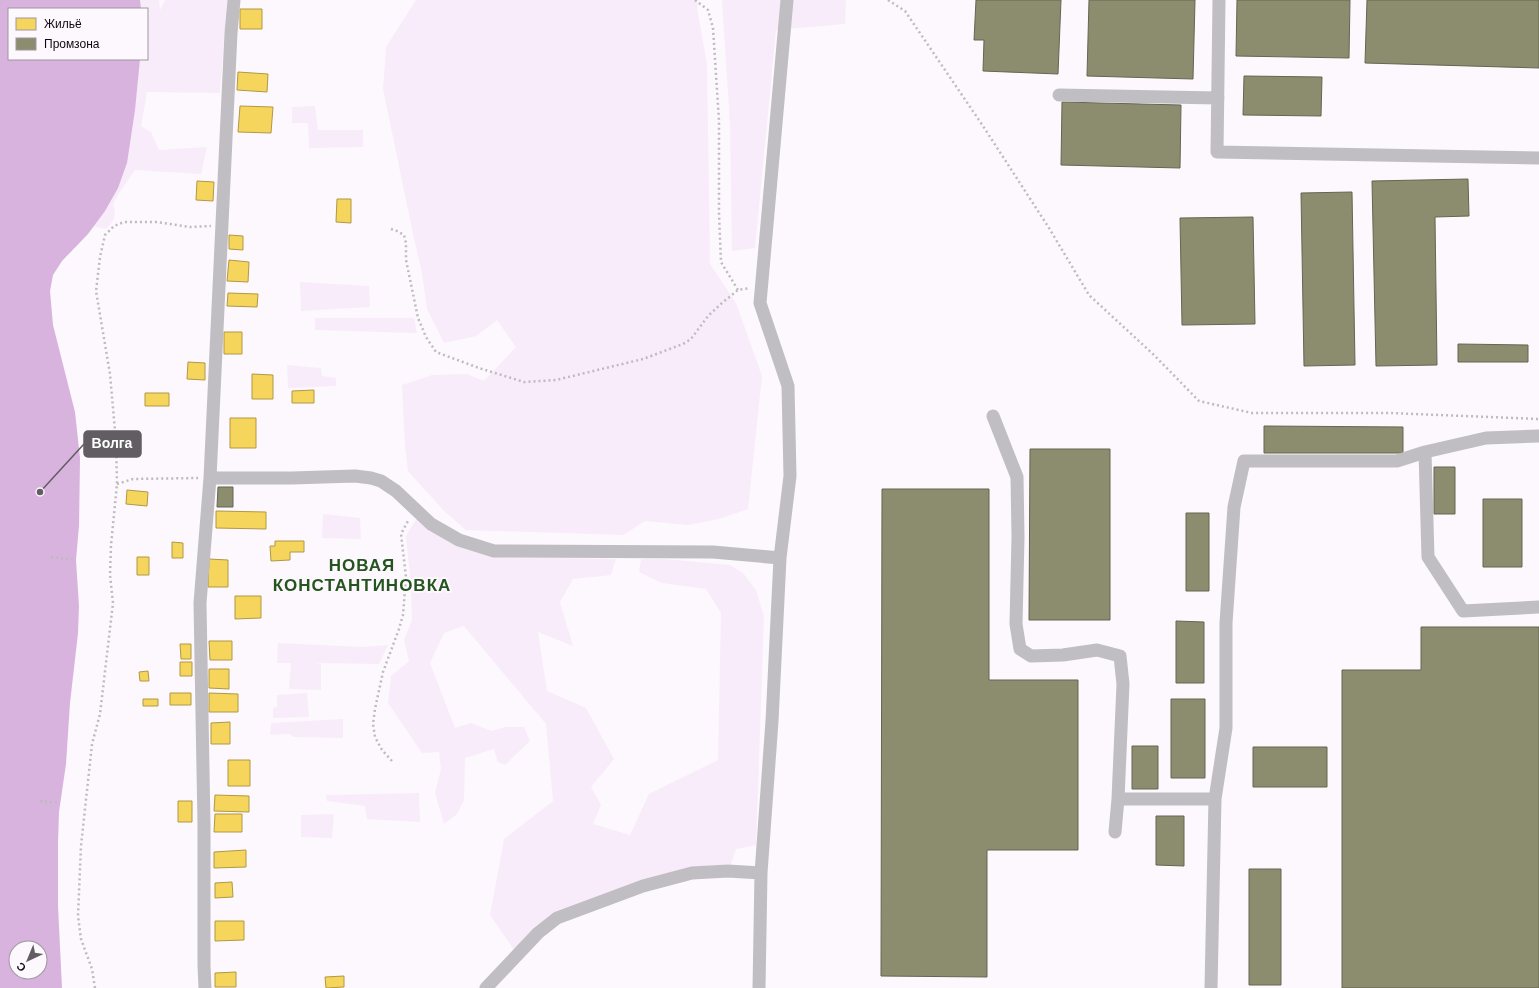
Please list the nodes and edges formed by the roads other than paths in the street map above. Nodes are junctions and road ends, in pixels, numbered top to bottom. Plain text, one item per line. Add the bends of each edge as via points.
1 (234, 0) edge
2 (787, 0) edge
3 (1219, 0) edge
4 (1059, 95) dead end
5 (1218, 98) junction
6 (1539, 158) edge
7 (993, 416) dead end
8 (1539, 436) edge
9 (1425, 452) junction
10 (210, 478) junction
11 (780, 558) junction
12 (1539, 607) edge
13 (1118, 799) junction
14 (1215, 799) junction
15 (1115, 832) dead end
16 (761, 873) junction
17 (205, 988) edge
18 (486, 988) edge
19 (759, 988) edge
20 (1211, 988) edge

1 - 10 street
2 - 11 street via 760,303 788,386 790,476
3 - 5 street
4 - 5 street
5 - 6 street via 1217,152
7 - 13 street via 1017,477 1016,624 1020,649 1031,656 1097,650 1120,656 1124,684
8 - 9 street via 1486,438
9 - 12 street via 1428,557 1463,611
9 - 14 street via 1397,461 1244,462 1234,507 1226,623 1226,728
10 - 11 street via 355,476 381,481 396,491 432,524 459,540 494,551 713,552
10 - 17 street via 200,603
11 - 16 street
13 - 14 street
13 - 15 street
14 - 20 street
16 - 18 street via 692,873 643,886 557,918 538,933
16 - 19 street

